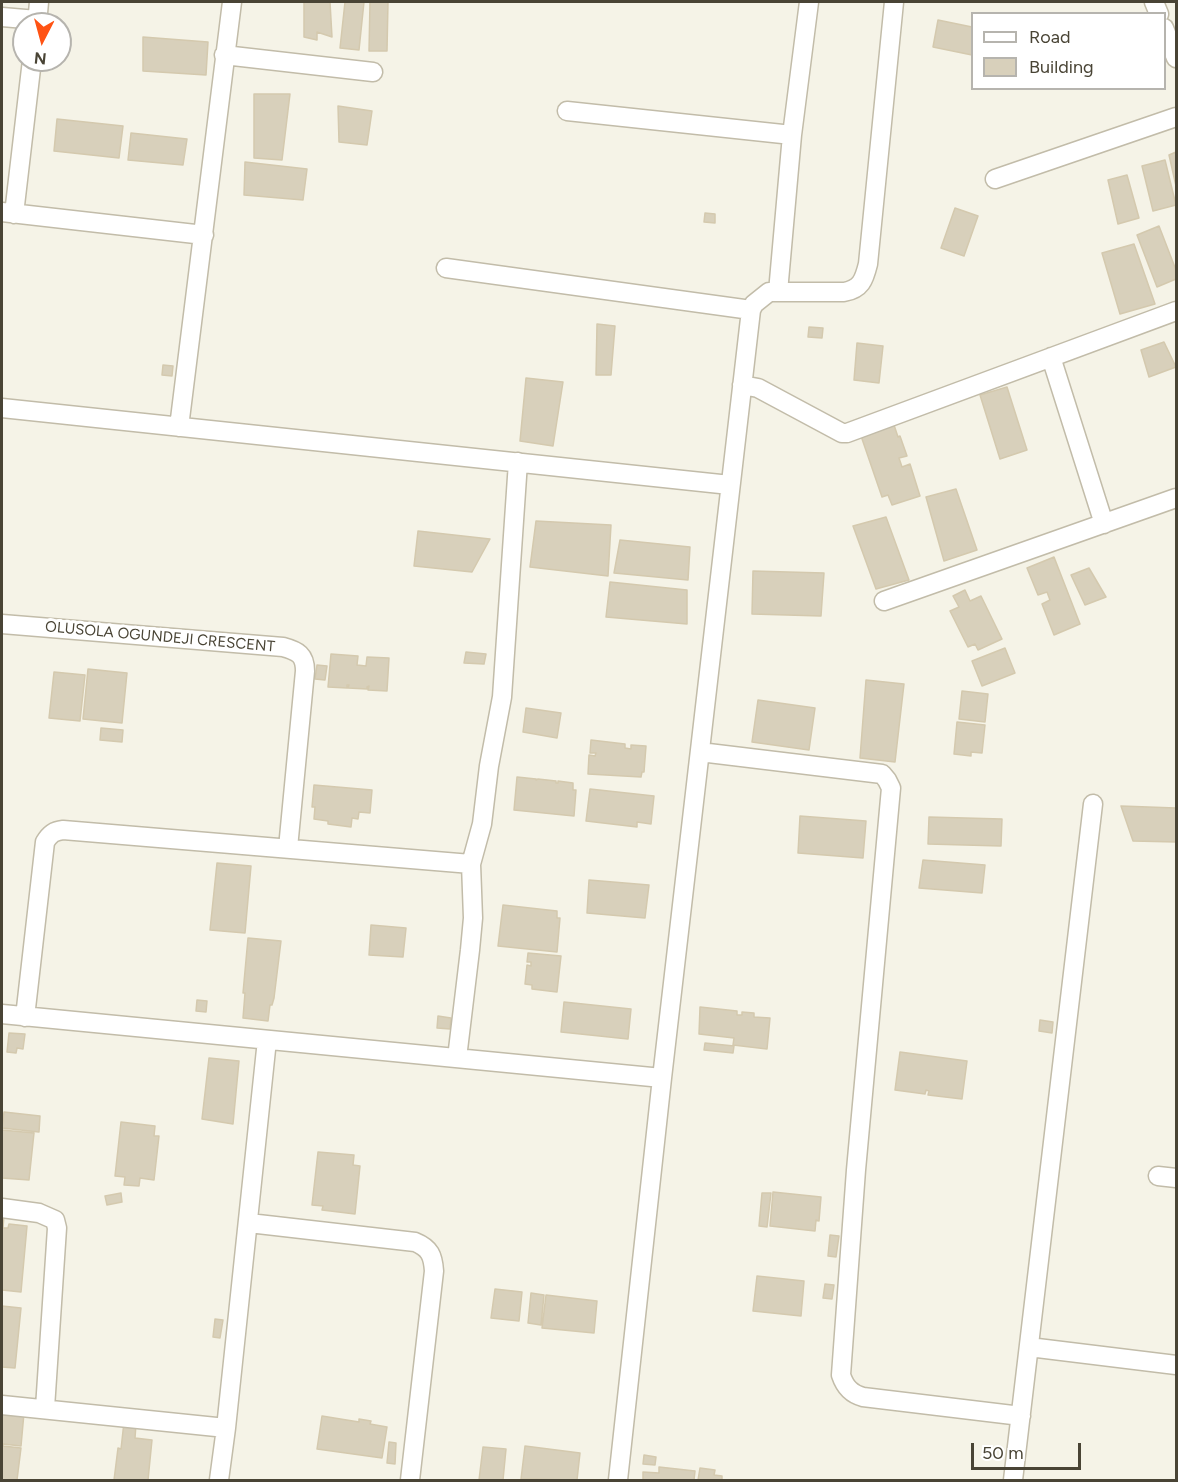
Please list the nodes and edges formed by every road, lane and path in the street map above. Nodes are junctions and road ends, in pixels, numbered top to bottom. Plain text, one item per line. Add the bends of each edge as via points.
1 (232, 2) edge
2 (809, 2) edge
3 (894, 2) edge
4 (1166, 33) edge
5 (224, 55) junction
6 (1176, 58) edge
7 (30, 72) edge
8 (373, 72) dead end
9 (567, 111) dead end
10 (1176, 117) edge
11 (792, 135) junction
12 (995, 180) dead end
13 (8, 213) edge
14 (204, 235) junction
15 (446, 268) dead end
16 (778, 292) junction
17 (752, 310) junction
18 (1176, 311) edge
19 (1051, 357) junction
20 (742, 385) junction
21 (2, 408) edge
22 (179, 427) junction
23 (518, 462) junction
24 (730, 485) junction
25 (1176, 498) edge
26 (1104, 524) junction
27 (884, 601) dead end
28 (2, 624) edge
29 (700, 752) junction
30 (1093, 804) dead end
31 (288, 848) junction
32 (471, 864) junction
33 (2, 1014) edge
34 (24, 1017) junction
35 (267, 1040) junction
36 (457, 1058) junction
37 (662, 1078) junction
38 (2, 1208) edge
39 (249, 1223) junction
40 (1029, 1347) junction
41 (1176, 1365) edge
42 (2, 1404) edge
43 (45, 1408) junction
44 (1021, 1416) junction
45 (226, 1428) junction
46 (219, 1480) edge
47 (410, 1480) edge
48 (618, 1480) edge
49 (1013, 1480) edge

1 - 5 street
2 - 11 street
3 - 16 street via 865,277 861,285 844,292
4 - 6 street
5 - 8 street
5 - 14 street
7 - 13 street
9 - 11 street
10 - 12 street
11 - 16 street
13 - 14 street
14 - 22 street
15 - 17 street
16 - 17 street via 764,295
17 - 20 street
18 - 19 street
19 - 20 street via 847,433 758,388
19 - 26 street
20 - 24 street
21 - 22 street
22 - 23 street
23 - 24 street
23 - 32 street via 502,697 482,824
24 - 29 street
25 - 26 street
26 - 27 street
28 - 31 street, OLUSOLA OGUNDEJI CRESCENT via 297,650 305,671
29 - 37 street
29 - 44 street via 882,774 891,788 841,1375 850,1391 864,1398
30 - 40 street
31 - 32 street
31 - 34 street via 55,831 45,842
32 - 36 street via 473,918
33 - 34 street
34 - 35 street
35 - 36 street
35 - 39 street
36 - 37 street
37 - 48 street
38 - 43 street via 49,1216 57,1228
39 - 45 street
39 - 47 street via 415,1242 431,1254 434,1271
40 - 41 street
40 - 44 street
42 - 43 street
43 - 45 street
44 - 49 street
45 - 46 street

